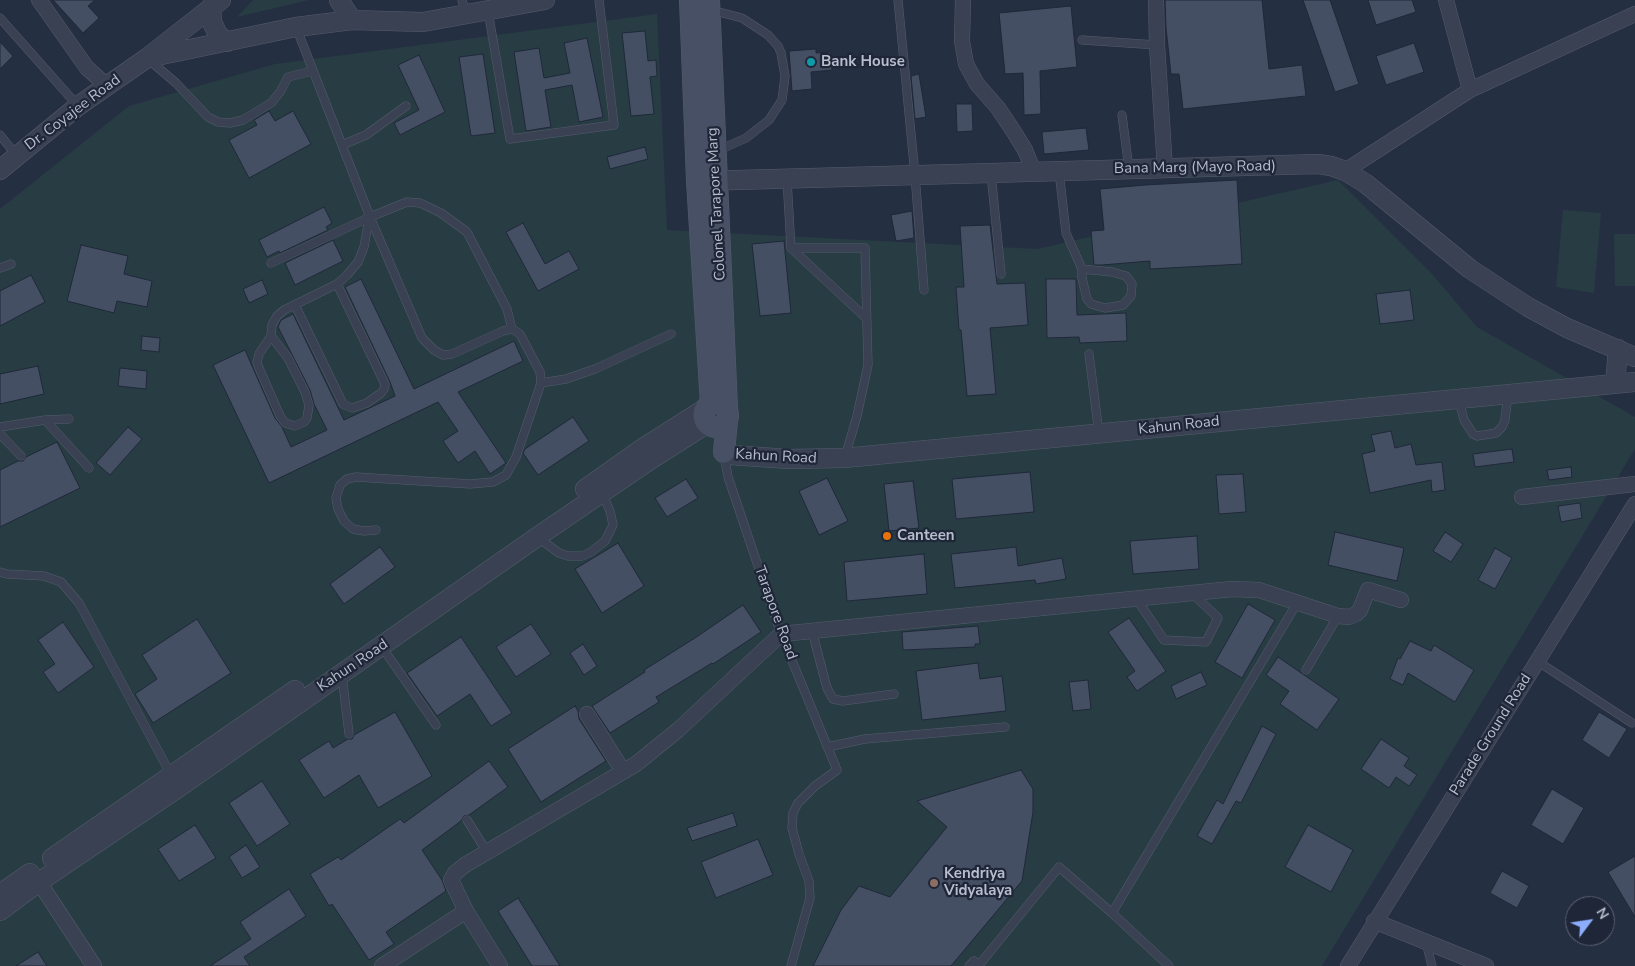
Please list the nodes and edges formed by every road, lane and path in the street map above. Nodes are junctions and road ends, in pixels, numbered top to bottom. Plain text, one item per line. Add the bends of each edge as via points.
1 (38, 0) edge
2 (329, 0) edge
3 (339, 0) edge
4 (541, 0) edge
5 (599, 0) edge
6 (690, 0) edge
7 (898, 0) edge
8 (963, 0) edge
9 (1156, 0) edge
10 (1446, 0) edge
11 (216, 4) edge
12 (709, 5) edge
13 (464, 7) edge
14 (488, 10) junction
15 (1635, 14) edge
16 (0, 18) edge
17 (352, 20) junction
18 (333, 22) junction
19 (296, 27) junction
20 (1082, 40) dead end
21 (227, 42) junction
22 (1157, 45) junction
23 (147, 58) junction
24 (312, 71) junction
25 (106, 86) junction
26 (1470, 90) junction
27 (78, 106) junction
28 (406, 106) dead end
29 (1122, 115) dead end
30 (0, 135) edge
31 (342, 145) junction
32 (715, 152) junction
33 (17, 156) junction
34 (1129, 169) junction
35 (1165, 169) junction
36 (0, 170) edge
37 (1345, 170) junction
38 (1058, 171) junction
39 (1034, 172) junction
40 (991, 173) junction
41 (916, 175) junction
42 (787, 179) junction
43 (707, 181) junction
44 (370, 217) junction
45 (791, 248) junction
46 (271, 263) dead end
47 (11, 264) dead end
48 (0, 268) edge
49 (1082, 269) junction
50 (1001, 274) dead end
51 (337, 284) junction
52 (924, 290) dead end
53 (295, 305) junction
54 (866, 318) junction
55 (512, 329) junction
56 (672, 334) dead end
57 (271, 336) junction
58 (1627, 353) edge
59 (1089, 354) dead end
60 (1635, 382) edge
61 (541, 383) junction
62 (1615, 384) junction
63 (1508, 394) junction
64 (1458, 399) junction
65 (715, 415) junction
66 (69, 419) dead end
67 (45, 420) junction
68 (0, 427) edge
69 (0, 434) edge
70 (1099, 434) junction
71 (724, 452) junction
72 (21, 456) dead end
73 (844, 458) junction
74 (89, 468) dead end
75 (1635, 484) edge
76 (602, 493) junction
77 (1522, 497) dead end
78 (1635, 504) edge
79 (376, 530) dead end
80 (537, 537) junction
81 (0, 572) edge
82 (1191, 592) junction
83 (1136, 598) junction
84 (1401, 600) dead end
85 (1297, 603) junction
86 (1338, 616) junction
87 (812, 631) junction
88 (781, 634) junction
89 (382, 647) junction
90 (1537, 662) junction
91 (1306, 670) dead end
92 (342, 673) junction
93 (894, 694) dead end
94 (587, 714) dead end
95 (1632, 723) dead end
96 (436, 725) dead end
97 (1005, 727) dead end
98 (349, 734) dead end
99 (827, 747) junction
100 (623, 771) junction
101 (174, 781) junction
102 (467, 820) dead end
103 (487, 852) junction
104 (39, 882) junction
105 (0, 894) edge
106 (0, 911) edge
107 (466, 911) junction
108 (1112, 912) junction
109 (1374, 921) junction
110 (1426, 942) junction
111 (94, 966) edge
112 (382, 966) edge
113 (500, 966) edge
114 (791, 966) edge
115 (968, 966) edge
116 (1169, 966) edge
117 (1348, 966) edge
118 (1432, 966) edge
119 (1486, 966) edge

1 - 25 street via 86,68
2 - 18 street
3 - 17 street
4 - 14 street
5 - 14 lane via 614,125 510,139
6 - 43 main road, Colonel Tarapore Marg
7 - 41 lane
8 - 39 street via 962,41 966,64 977,84 1014,132
9 - 22 street
10 - 26 street
11 - 21 street via 212,22 218,35
11 - 23 street, Dr. Coyajee Road
12 - 32 main road, Colonel Tarapore Marg
12 - 32 lane via 742,18 768,36 781,53 785,76 782,100 769,120 746,138
13 - 14 street
13 - 17 street via 423,22
15 - 26 street
16 - 27 lane
17 - 18 street
18 - 19 street
19 - 21 street
19 - 24 lane
20 - 22 lane
21 - 23 street
22 - 35 street
23 - 24 lane via 176,82 208,117 230,123 243,120 272,103 288,78
23 - 25 street, Dr. Coyajee Road
24 - 31 lane
25 - 27 street, Dr. Coyajee Road
26 - 37 street
27 - 33 street, Dr. Coyajee Road
28 - 31 lane via 366,135
29 - 34 lane
30 - 33 lane
31 - 44 lane
32 - 43 main road, Colonel Tarapore Marg
33 - 36 street, Dr. Coyajee Road
34 - 35 street, Bana Marg (Mayo Road)
34 - 38 street, Bana Marg (Mayo Road)
35 - 37 street, Bana Marg (Mayo Road) via 1318,164
37 - 58 street, Bana Marg (Mayo Road) via 1470,269 1520,302 1567,328
38 - 39 street, Bana Marg (Mayo Road)
38 - 49 lane via 1066,233
39 - 40 street, Bana Marg (Mayo Road)
40 - 41 street, Bana Marg (Mayo Road)
40 - 50 lane
41 - 42 street, Bana Marg (Mayo Road)
41 - 52 lane
42 - 43 street, Bana Marg (Mayo Road)
42 - 45 lane
43 - 65 main road, Colonel Tarapore Marg
44 - 46 lane
44 - 51 lane via 358,262
44 - 55 lane via 414,202 459,224 467,232 501,297
44 - 55 lane via 422,338 434,350 443,355 452,354
45 - 54 lane
45 - 54 lane via 865,248
47 - 48 lane
49 - 49 lane via 1126,276 1132,284 1131,296 1123,305 1105,308 1091,304 1084,288
51 - 53 lane
51 - 53 lane via 385,384 384,389 367,403 352,408 343,404
53 - 57 lane via 274,320
54 - 73 lane via 868,365
55 - 61 lane via 520,334 540,372
56 - 61 lane via 595,369
57 - 57 lane via 288,358 309,405 304,422 295,426 285,423 280,416 257,362
58 - 62 street
59 - 70 lane
60 - 62 street, Kahun Road
61 - 79 lane via 516,457 506,475 493,482 470,484 356,476 340,485 336,498 344,521 353,529
62 - 63 street, Kahun Road
63 - 64 street, Kahun Road
63 - 64 lane via 1506,420 1502,427 1496,433 1478,436 1464,420
64 - 70 street, Kahun Road
65 - 71 main road
65 - 76 street, Kahun Road
65 - 101 street, Kahun Road via 643,448
66 - 67 lane
67 - 68 lane
67 - 74 lane
69 - 72 lane
70 - 73 street, Kahun Road
71 - 73 street, Kahun Road via 789,459
71 - 88 lane, Tarapore Road via 728,477
75 - 77 street
76 - 80 street, Kahun Road
76 - 80 lane via 613,526 605,541 591,552 574,558 559,553
78 - 90 street, Parade Ground Road
80 - 89 street, Kahun Road
81 - 101 lane via 44,576 61,582 79,603
82 - 83 street
82 - 83 lane via 1218,618 1206,642 1164,640
82 - 85 street via 1247,588
83 - 87 street
84 - 86 street via 1368,590 1356,614
85 - 86 street
85 - 108 lane
86 - 91 lane
87 - 88 street
87 - 93 lane via 833,699 843,701
88 - 99 lane, Tarapore Road
88 - 100 street via 678,730
89 - 92 street, Kahun Road
89 - 96 lane
90 - 95 lane
90 - 109 street, Parade Ground Road
92 - 98 lane
92 - 101 street, Kahun Road
94 - 100 street
97 - 99 lane via 865,739
99 - 114 lane, Tarapore Road via 837,770 815,786 793,813 792,828 809,881 810,898
100 - 103 street
101 - 104 street, Kahun Road
101 - 105 street, Kahun Road
102 - 103 lane
103 - 107 street via 455,873 451,880
104 - 106 street, Kahun Road
104 - 111 street
107 - 112 street
107 - 113 street
108 - 115 lane via 1059,867 979,965 974,961
108 - 116 lane
109 - 110 street
109 - 117 street, Parade Ground Road
110 - 118 lane
110 - 119 street

